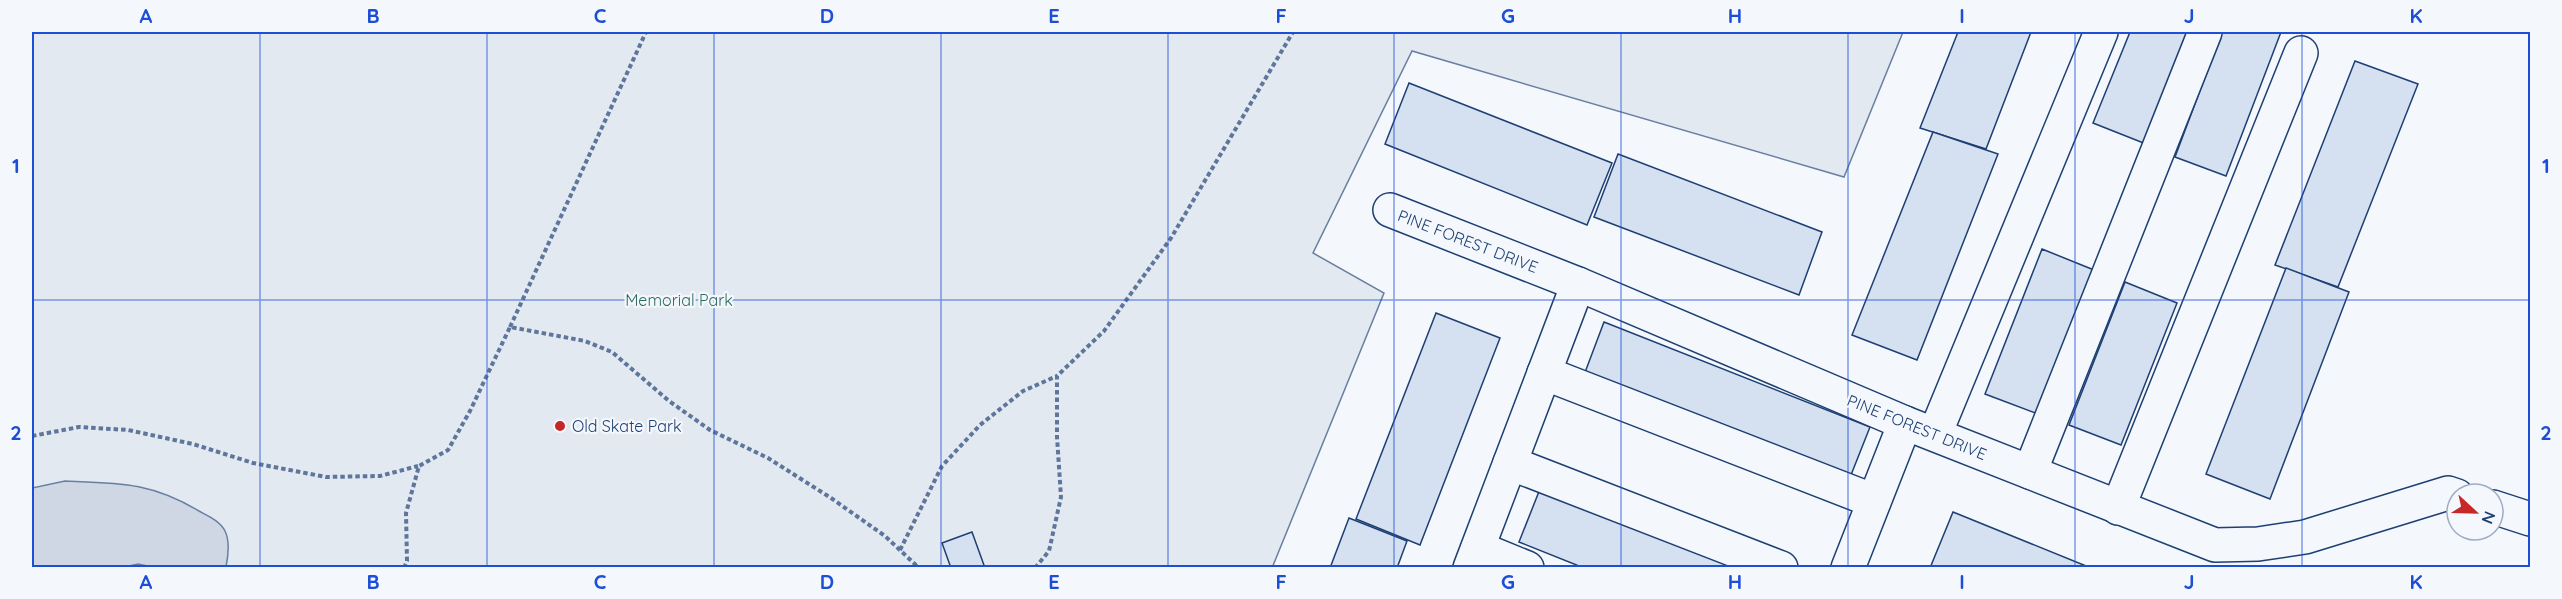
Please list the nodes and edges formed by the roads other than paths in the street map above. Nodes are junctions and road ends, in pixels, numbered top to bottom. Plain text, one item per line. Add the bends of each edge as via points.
1 (2101, 32) edge
2 (2205, 32) edge
3 (2301, 53) dead end
4 (1390, 210) dead end
5 (1578, 284) junction
6 (1544, 373) junction
7 (1920, 428) junction
8 (1510, 462) junction
9 (2030, 472) junction
10 (2445, 494) edge
11 (1874, 501) junction
12 (2118, 508) junction
13 (2505, 511) edge
14 (2530, 519) edge
15 (1474, 558) edge
16 (1527, 567) edge
17 (1781, 567) edge
18 (1848, 567) edge

1 - 7 street
2 - 9 street
3 - 12 street
4 - 5 street, PINE FOREST DRIVE
5 - 6 street
5 - 7 street, PINE FOREST DRIVE
6 - 8 street
6 - 11 street
7 - 9 street, PINE FOREST DRIVE
7 - 11 street
8 - 15 street
8 - 17 street
9 - 12 street, PINE FOREST DRIVE
10 - 12 street, PINE FOREST DRIVE via 2305,537 2215,546
11 - 18 street
13 - 14 street
15 - 16 street

